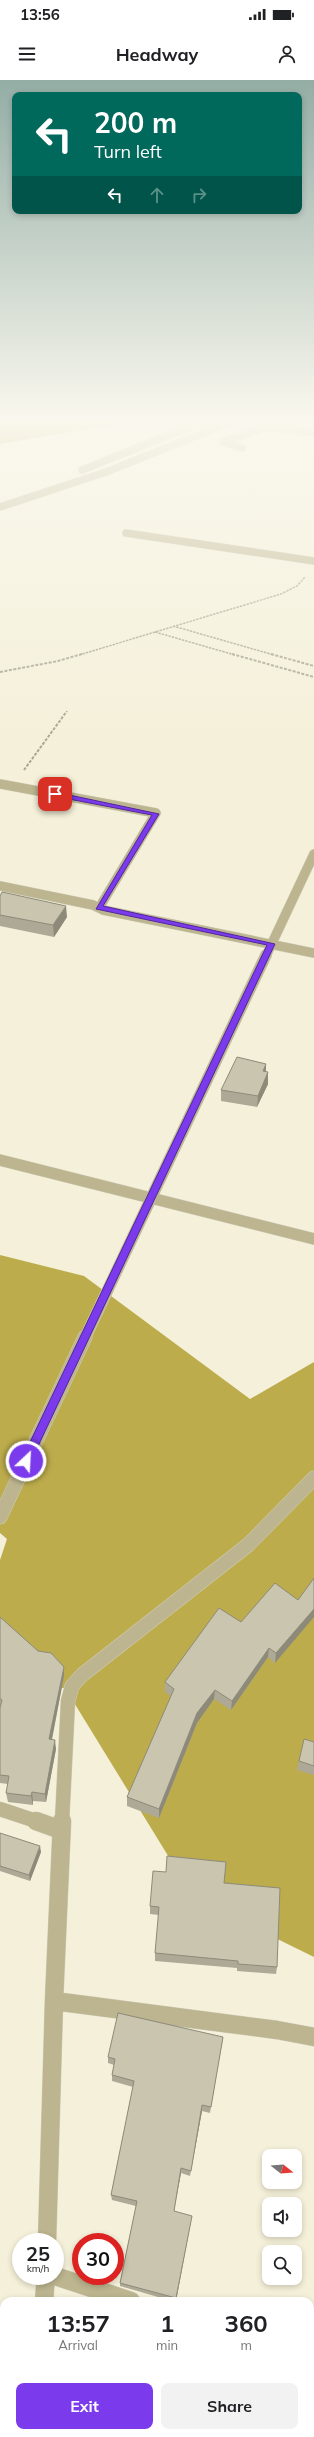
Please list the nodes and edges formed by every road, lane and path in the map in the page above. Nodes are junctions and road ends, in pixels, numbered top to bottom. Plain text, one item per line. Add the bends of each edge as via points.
1 (126, 533) dead end
2 (314, 561) edge
3 (307, 573) dead end
4 (172, 626) junction
5 (155, 632) junction
6 (314, 666) edge
7 (0, 672) edge
8 (314, 677) edge
9 (67, 711) dead end
10 (0, 784) edge
11 (12, 786) junction
12 (314, 854) edge
13 (0, 886) edge
14 (99, 908) junction
15 (271, 944) junction
16 (314, 953) edge
17 (0, 1160) edge
18 (150, 1198) junction
19 (314, 1239) edge
20 (314, 1478) edge
21 (0, 1517) edge
22 (0, 1809) edge
23 (61, 1830) junction
24 (54, 2001) junction
25 (314, 2037) edge
26 (47, 2233) edge
27 (64, 2279) edge
28 (45, 2285) edge
29 (44, 2297) edge
30 (119, 2297) edge

1 - 2 street
3 - 4 path via 297,586 281,594
4 - 5 path
4 - 6 path
5 - 7 path via 58,661
5 - 8 path
9 - 11 path
10 - 11 street
11 - 14 street via 156,814
12 - 15 street
13 - 14 street
14 - 15 street
15 - 16 street
15 - 18 street
17 - 18 street
18 - 19 street
18 - 21 street
20 - 23 street via 248,1545 82,1675 72,1686 68,1701
22 - 23 street
23 - 24 street
24 - 25 street
24 - 26 street
27 - 30 street
28 - 29 street

